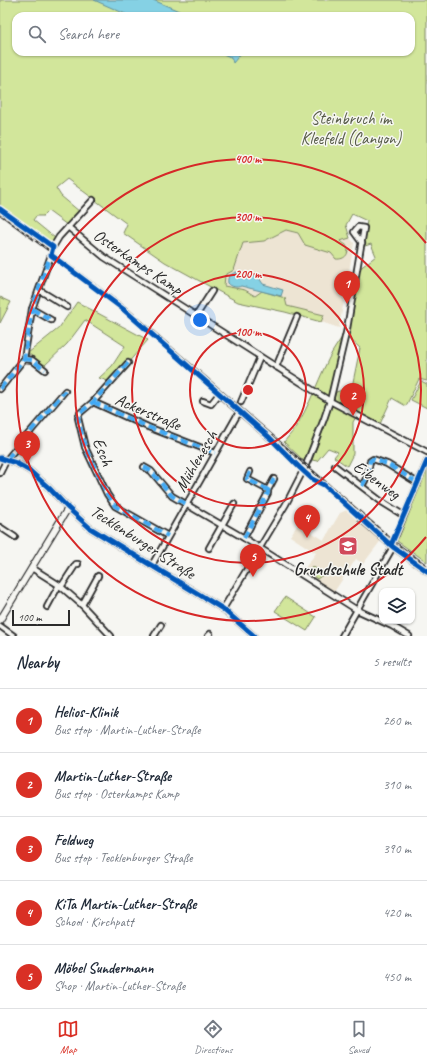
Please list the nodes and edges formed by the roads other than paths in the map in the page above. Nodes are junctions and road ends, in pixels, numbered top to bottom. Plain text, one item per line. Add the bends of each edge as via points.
1 (93, 200) dead end
2 (68, 227) junction
3 (362, 243) dead end
4 (53, 247) dead end
5 (51, 255) dead end
6 (39, 290) junction
7 (212, 291) dead end
8 (67, 307) dead end
9 (32, 309) junction
10 (196, 316) junction
11 (297, 317) dead end
12 (51, 320) dead end
13 (260, 357) junction
14 (24, 359) junction
15 (128, 363) dead end
16 (276, 367) junction
17 (45, 370) dead end
18 (0, 389) edge
19 (64, 391) dead end
20 (203, 401) dead end
21 (330, 401) junction
22 (93, 402) junction
23 (241, 402) dead end
24 (239, 412) junction
25 (270, 438) dead end
26 (427, 452) edge
27 (215, 453) junction
28 (0, 458) edge
29 (7, 459) junction
30 (427, 461) edge
31 (335, 466) dead end
32 (144, 467) dead end
33 (250, 472) dead end
34 (0, 473) edge
35 (274, 479) dead end
36 (418, 483) junction
37 (362, 486) junction
38 (268, 490) junction
39 (186, 504) junction
40 (234, 504) dead end
41 (68, 508) junction
42 (403, 516) junction
43 (361, 519) dead end
44 (222, 526) junction
45 (0, 527) edge
46 (396, 535) dead end
47 (168, 536) junction
48 (15, 537) dead end
49 (244, 538) junction
50 (393, 546) junction
51 (209, 548) dead end
52 (260, 549) junction
53 (78, 564) dead end
54 (152, 565) junction
55 (32, 568) junction
56 (427, 571) edge
57 (98, 576) dead end
58 (60, 586) junction
59 (82, 605) junction
60 (47, 608) dead end
61 (223, 609) junction
62 (357, 610) junction
63 (0, 620) edge
64 (161, 625) dead end
65 (0, 626) edge
66 (14, 636) edge
67 (111, 636) edge
68 (154, 636) edge
69 (254, 636) edge
70 (342, 636) edge
71 (409, 636) edge

1 - 2 street, Osterkamps Kamp
2 - 4 street, Osterkamps Kamp
2 - 10 street, Osterkamps Kamp via 104,257
3 - 21 street via 347,329
5 - 6 street
6 - 8 street
6 - 9 street
7 - 10 street
9 - 12 street
9 - 14 street
10 - 13 street, Osterkamps Kamp
11 - 16 street
13 - 16 street, Osterkamps Kamp
13 - 23 street
14 - 17 street via 32,360
14 - 18 street
15 - 22 street, Esch
16 - 21 street, Osterkamps Kamp
19 - 29 street
20 - 24 street, Mühlenesch via 211,404 219,394
21 - 26 street, Osterkamps Kamp
21 - 52 street via 300,477
22 - 27 street, Ackerstraße
22 - 47 street, Esch via 78,418 85,447 107,494 115,506
24 - 25 street
24 - 27 street, Mühlenesch
27 - 39 street, Mühlenesch
28 - 29 street, Tecklenburger Straße
29 - 34 street
29 - 41 street, Tecklenburger Straße via 38,477
30 - 36 street
31 - 37 street, Eibenweg
32 - 39 street via 151,471 172,496
33 - 38 street via 247,479
35 - 38 street
36 - 37 street via 387,464 373,459 370,461 367,477
36 - 42 street
37 - 42 street, Eibenweg
38 - 49 street
39 - 44 street
39 - 47 street, Mühlenesch
40 - 44 street
41 - 54 street, Tecklenburger Straße via 90,528
41 - 55 street
42 - 46 street
43 - 50 street
44 - 49 street
44 - 51 street
45 - 48 street
47 - 54 street, Mühlenesch
49 - 52 street
50 - 56 street
50 - 62 street
52 - 61 street
52 - 62 street
53 - 58 street
54 - 61 street, Tecklenburger Straße
55 - 58 street
55 - 63 street
57 - 59 street
58 - 59 street
58 - 60 street
59 - 67 street
61 - 69 street, Tecklenburger Straße
62 - 70 street
62 - 71 street
64 - 68 street
65 - 66 street

